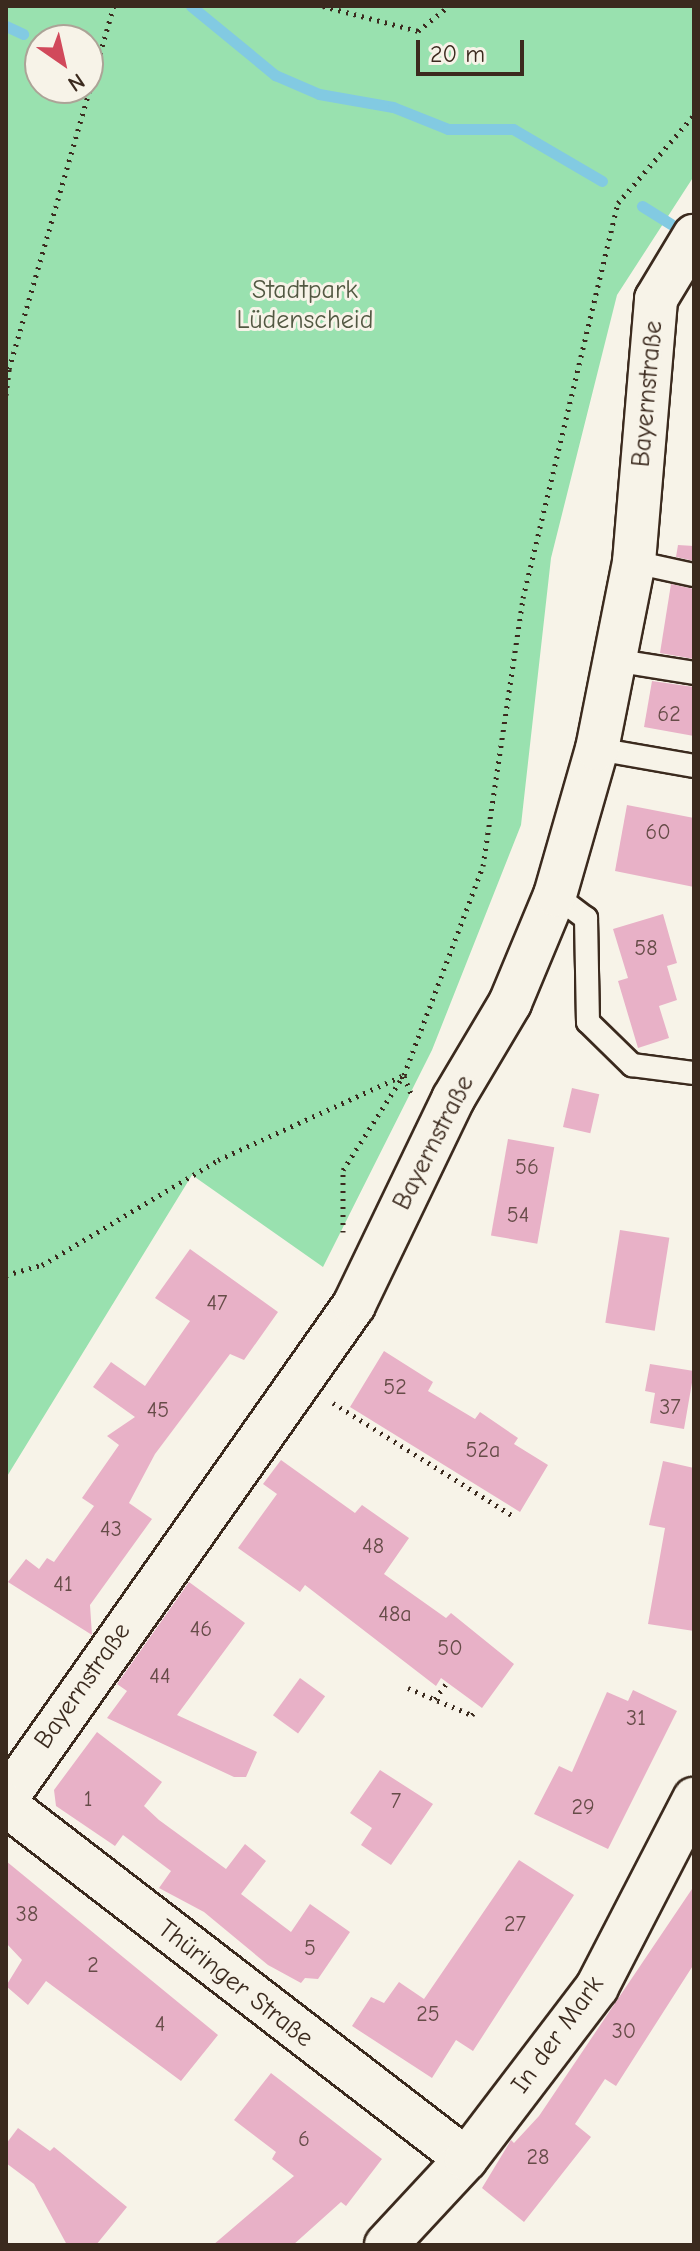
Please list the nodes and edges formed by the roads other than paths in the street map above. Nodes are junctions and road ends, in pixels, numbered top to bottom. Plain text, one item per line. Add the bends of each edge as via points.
1 (694, 236) edge
2 (634, 562) junction
3 (694, 575) edge
4 (613, 660) junction
5 (694, 673) edge
6 (597, 749) junction
7 (694, 766) edge
8 (555, 895) junction
9 (694, 1073) edge
10 (694, 1799) edge
11 (6, 1802) edge
12 (466, 2159) junction
13 (386, 2245) edge

1 - 2 street, Bayernstraße via 656,299
2 - 3 lane
2 - 4 street, Bayernstraße
4 - 5 lane
4 - 6 street, Bayernstraße
6 - 7 lane
6 - 8 street, Bayernstraße
8 - 9 lane via 586,918 588,1022 632,1065
8 - 11 street, Bayernstraße via 510,1003 453,1099 354,1305 181,1529
10 - 12 street, In der Mark via 597,1987
11 - 12 street, Thüringer Straße
12 - 13 street, In der Mark

